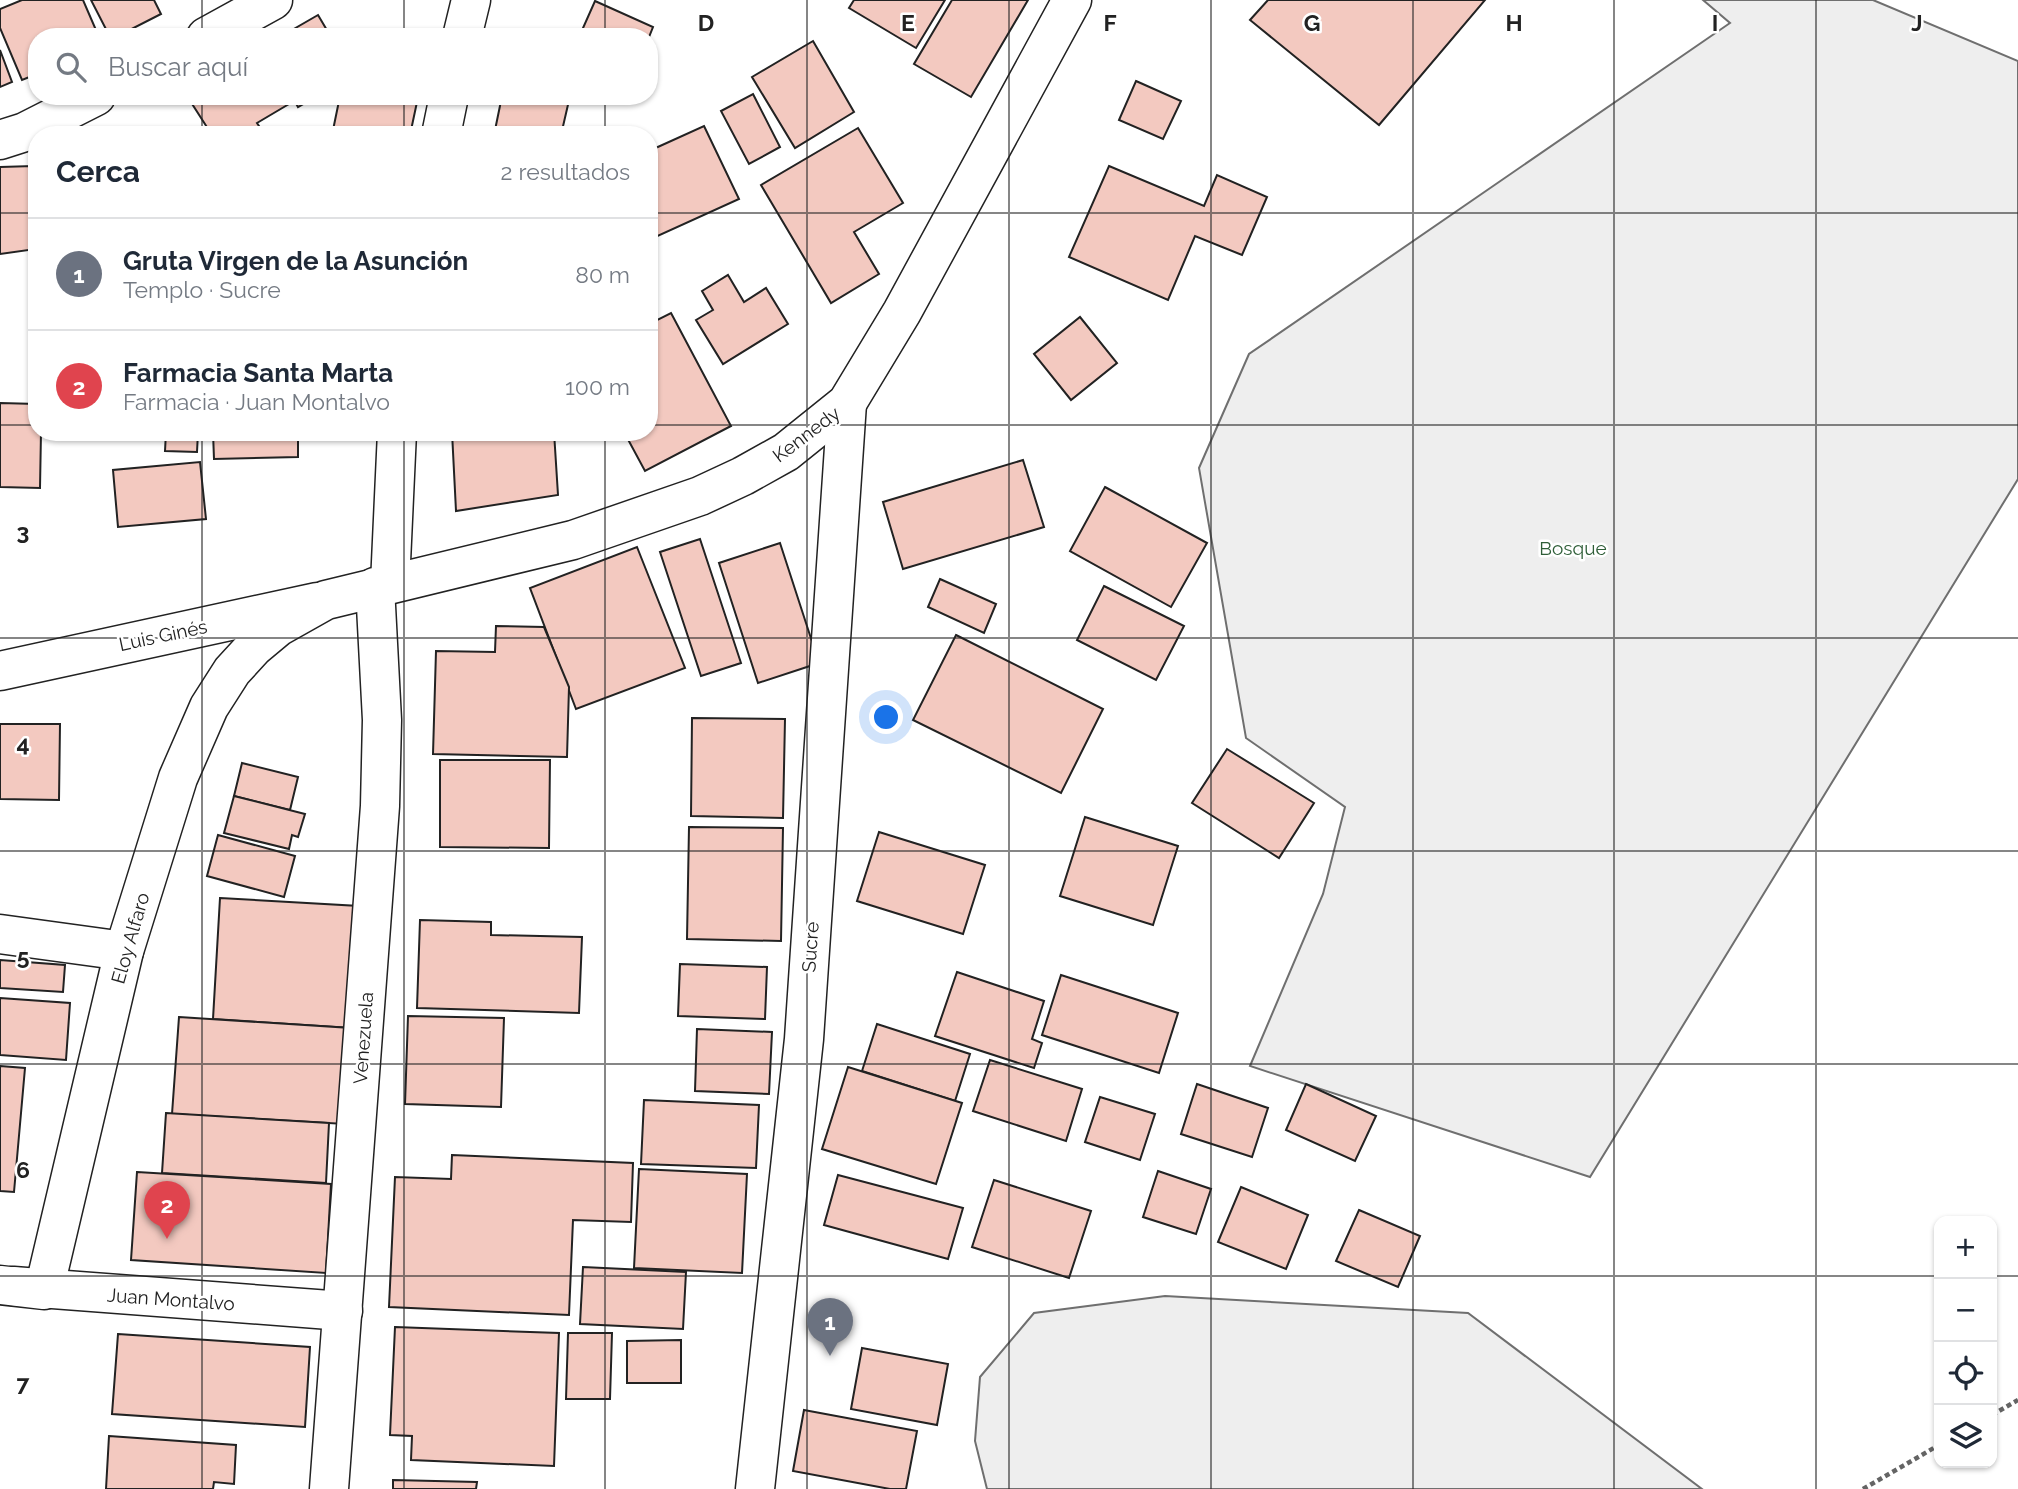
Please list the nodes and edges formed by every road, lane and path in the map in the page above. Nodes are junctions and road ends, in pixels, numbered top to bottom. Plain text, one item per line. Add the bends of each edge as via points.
1 (273, 0) edge
2 (471, 0) edge
3 (1072, 0) edge
4 (222, 28) edge
5 (464, 28) edge
6 (78, 105) edge
7 (447, 105) edge
8 (37, 126) edge
9 (443, 126) edge
10 (28, 130) edge
11 (0, 140) edge
12 (847, 403) junction
13 (396, 441) edge
14 (383, 585) junction
15 (326, 600) junction
16 (0, 671) edge
17 (0, 934) edge
18 (124, 951) junction
19 (0, 1285) edge
20 (44, 1290) junction
21 (343, 1311) junction
22 (2018, 1400) edge
23 (1997, 1412) edge
24 (1934, 1449) edge
25 (329, 1489) edge
26 (755, 1489) edge
27 (1863, 1489) edge

1 - 4 street
2 - 5 street
3 - 12 street, Kennedy via 902,312
6 - 8 street
7 - 9 street
10 - 11 street
12 - 14 street, Kennedy via 786,453 700,496 573,540
12 - 26 street, Sucre via 804,1039
13 - 14 street, Venezuela
14 - 15 street, Kennedy
14 - 21 street, Venezuela via 380,806
15 - 16 street, Luis Ginés
15 - 18 street, Eloy Alfaro via 278,627 254,647 209,707 178,778
17 - 18 street
18 - 20 street, Eloy Alfaro
19 - 20 street, Juan Montalvo
20 - 21 street, Juan Montalvo
21 - 25 street, Venezuela
22 - 23 path
24 - 27 path

